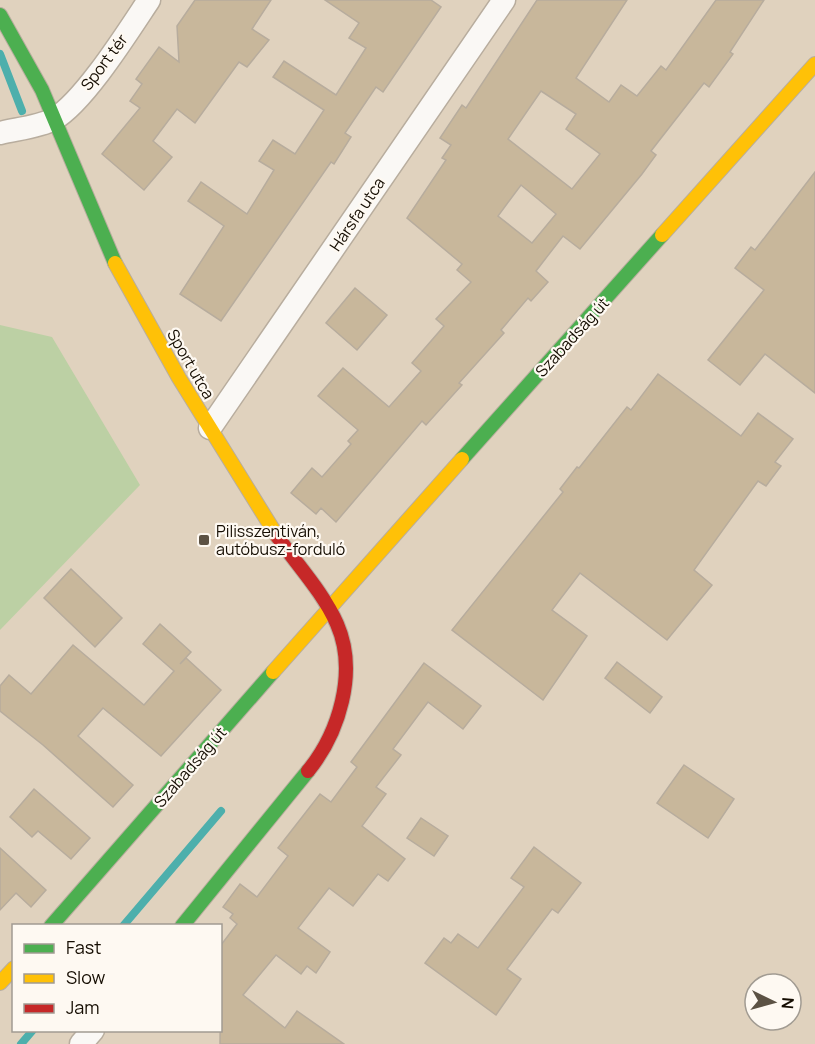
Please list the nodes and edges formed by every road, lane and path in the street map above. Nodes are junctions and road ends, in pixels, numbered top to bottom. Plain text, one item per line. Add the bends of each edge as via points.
1 (149, 0) edge
2 (504, 0) edge
3 (0, 15) edge
4 (815, 64) edge
5 (54, 119) junction
6 (0, 133) edge
7 (210, 428) junction
8 (329, 610) junction
9 (53, 924) edge
10 (184, 924) edge
11 (12, 970) edge
12 (0, 983) edge
13 (91, 1032) edge
14 (81, 1044) edge

1 - 5 street, Sport tér via 84,89
2 - 7 street, Hársfa utca
3 - 5 main road, Sport utca via 16,38
4 - 8 main road, Szabadság út
5 - 6 street
5 - 7 main road, Sport utca via 122,279
7 - 8 main road, Sport utca
8 - 9 main road, Szabadság út
8 - 10 main road via 342,638 345,656 342,701 334,731 292,793
11 - 12 main road
13 - 14 street

